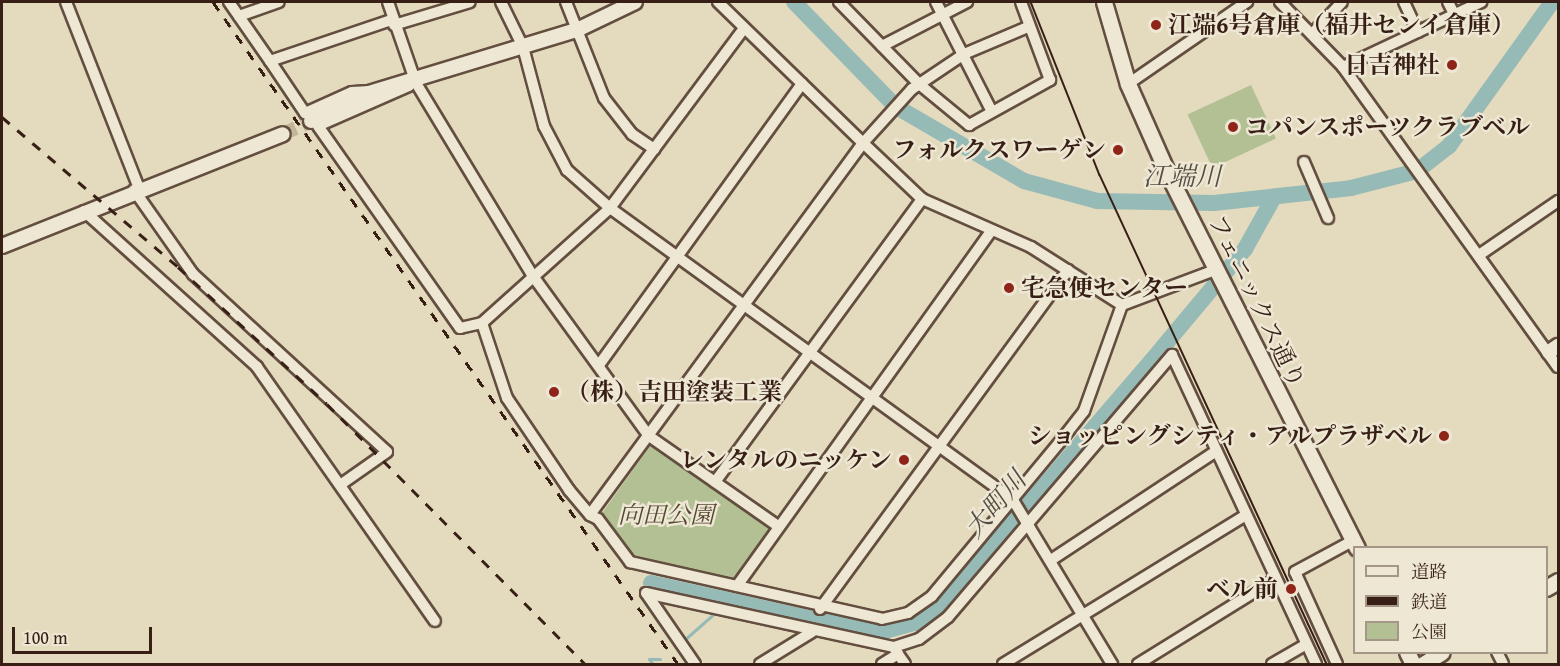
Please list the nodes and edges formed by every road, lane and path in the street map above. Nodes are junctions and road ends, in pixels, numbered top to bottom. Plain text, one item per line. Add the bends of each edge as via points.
1 (66, 2) edge
2 (229, 2) edge
3 (279, 2) edge
4 (388, 2) edge
5 (470, 2) edge
6 (501, 2) edge
7 (566, 2) edge
8 (635, 2) edge
9 (718, 2) edge
10 (936, 2) edge
11 (967, 2) edge
12 (1021, 2) edge
13 (1104, 2) edge
14 (1247, 2) edge
15 (1280, 2) edge
16 (1342, 2) edge
17 (1404, 2) edge
18 (1448, 2) edge
19 (1481, 2) edge
20 (845, 3) edge
21 (942, 14) junction
22 (1454, 14) junction
23 (239, 16) junction
24 (392, 22) junction
25 (1028, 27) junction
26 (744, 28) junction
27 (579, 29) junction
28 (1418, 32) junction
29 (1313, 33) junction
30 (882, 46) junction
31 (523, 47) junction
32 (964, 54) junction
33 (270, 61) junction
34 (1344, 67) junction
35 (415, 82) junction
36 (802, 84) junction
37 (1128, 84) junction
38 (915, 86) junction
39 (376, 91) junction
40 (992, 112) junction
41 (311, 121) tunnel mouth
42 (283, 134) tunnel mouth
43 (865, 141) junction
44 (654, 148) junction
45 (1304, 162) dead end
46 (136, 189) junction
47 (922, 199) junction
48 (1558, 201) edge
49 (610, 208) junction
50 (84, 211) junction
51 (1328, 218) dead end
52 (991, 231) junction
53 (2, 246) edge
54 (1479, 255) junction
55 (678, 257) junction
56 (1068, 270) junction
57 (1215, 270) junction
58 (533, 276) junction
59 (1122, 304) junction
60 (745, 305) junction
61 (482, 323) junction
62 (1554, 349) edge
63 (810, 352) junction
64 (599, 365) junction
65 (1558, 367) edge
66 (873, 398) junction
67 (649, 436) junction
68 (938, 445) junction
69 (1216, 451) junction
70 (715, 482) junction
71 (340, 485) junction
72 (1014, 502) junction
73 (590, 515) junction
74 (1246, 515) junction
75 (1027, 518) junction
76 (778, 526) junction
77 (1355, 544) edge
78 (1051, 560) junction
79 (1275, 579) junction
80 (737, 586) junction
81 (820, 609) junction
82 (1083, 614) junction
83 (435, 621) dead end
84 (812, 632) junction
85 (1306, 644) junction
86 (896, 651) junction
87 (1439, 654) edge
88 (695, 664) edge
89 (760, 664) edge
90 (882, 664) edge
91 (905, 664) edge
92 (1003, 664) edge
93 (1112, 664) edge
94 (1138, 664) edge
95 (1272, 664) edge
96 (1316, 664) edge
97 (1337, 664) edge
98 (1423, 664) edge

1 - 46 street
2 - 23 street
3 - 23 street
4 - 24 street
5 - 24 street
6 - 31 street
7 - 27 street
8 - 27 street
9 - 26 street
10 - 21 street
11 - 21 street
12 - 25 street
13 - 37 main road, フェニックス通り
14 - 37 street
15 - 29 street
16 - 29 street
17 - 28 street
18 - 22 street
19 - 22 street
20 - 30 street
21 - 30 street
21 - 32 street
22 - 28 street
23 - 33 street
24 - 33 street
24 - 35 street
25 - 32 street
25 - 40 street via 1050,80
26 - 36 street
26 - 44 street
27 - 31 street
27 - 44 street via 604,98 632,134
28 - 34 street
29 - 34 street
30 - 38 street
31 - 35 street
31 - 49 street via 553,147 567,170
32 - 38 street
32 - 40 street
33 - 39 street via 305,113 352,92
34 - 54 street via 1432,197
35 - 39 street
35 - 58 street
35 - 61 street via 318,126 459,328
36 - 43 street
36 - 55 street
37 - 57 main road, フェニックス通り
38 - 40 street via 969,125
38 - 43 street
39 - 41 street
42 - 46 street
43 - 47 street
43 - 60 street
44 - 49 street
45 - 51 street
46 - 50 street
46 - 71 street via 193,274 387,452
47 - 52 street
47 - 63 street
48 - 54 street
49 - 55 street
49 - 58 street
50 - 53 street
50 - 71 street via 257,367
52 - 56 street via 1031,246
52 - 66 street
54 - 62 street
55 - 60 street
55 - 64 street
56 - 59 street
56 - 68 street
57 - 59 street
57 - 77 main road, フェニックス通り
58 - 61 street
58 - 64 street
59 - 72 street via 1084,411
60 - 63 street
60 - 67 street
61 - 73 street via 507,398
62 - 65 street
63 - 66 street
63 - 70 street
64 - 67 street
66 - 68 street
66 - 76 street
67 - 70 street
67 - 73 street
68 - 72 street
68 - 81 street
69 - 74 street
69 - 75 street via 1172,355
69 - 78 street
70 - 76 street
71 - 83 street
72 - 75 street
72 - 81 street via 920,607 882,619
73 - 80 street via 598,519 630,562
74 - 79 street
74 - 82 street
75 - 78 street
75 - 86 street via 936,629
76 - 80 street
77 - 97 street via 1295,572
78 - 82 street
79 - 85 street
79 - 94 street
80 - 81 street
82 - 92 street
82 - 93 street
84 - 86 street
84 - 88 street via 646,593
84 - 89 street
85 - 95 street
85 - 96 street
86 - 90 street
86 - 91 street
87 - 98 main road

